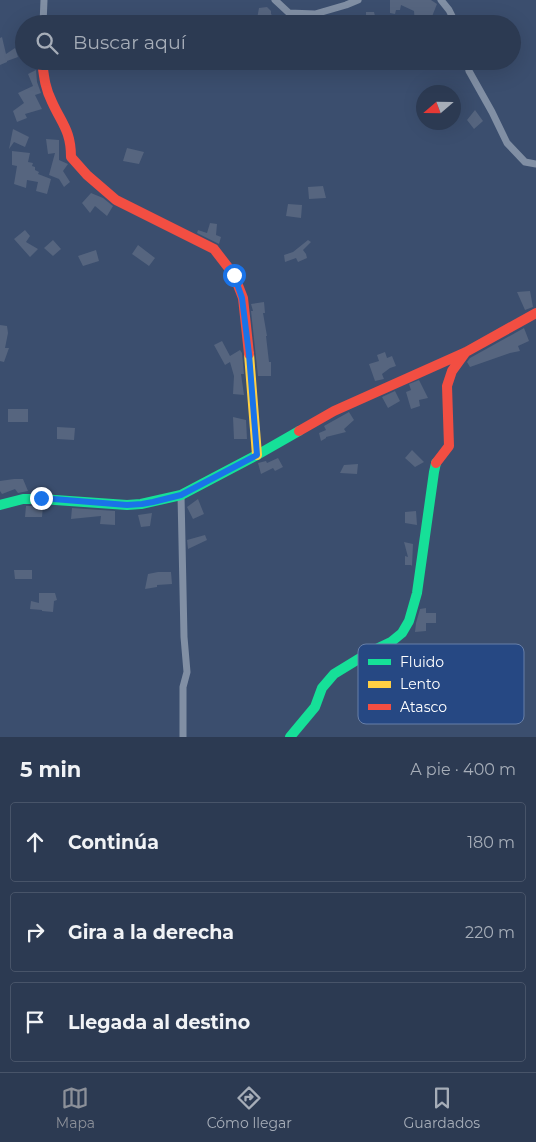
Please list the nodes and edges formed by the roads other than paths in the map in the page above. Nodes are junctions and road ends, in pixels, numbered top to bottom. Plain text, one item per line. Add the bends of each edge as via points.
1 (44, 0) edge
2 (275, 0) edge
3 (358, 0) edge
4 (441, 0) edge
5 (43, 15) edge
6 (452, 15) edge
7 (43, 70) edge
8 (469, 70) edge
9 (536, 164) edge
10 (536, 313) edge
11 (466, 352) junction
12 (257, 455) junction
13 (181, 495) junction
14 (0, 504) edge
15 (387, 644) edge
16 (358, 659) edge
17 (183, 737) edge
18 (290, 737) edge

1 - 5 street
2 - 3 street via 289,14 314,14
4 - 6 street
7 - 12 street via 52,102 68,132 71,157 87,175 116,200 214,248 234,275 242,298
8 - 9 street via 507,144 526,162
10 - 11 street
11 - 12 street via 334,411
11 - 15 street via 452,371 447,386 449,446 437,461 434,472 417,592 409,621 402,633
12 - 13 street
13 - 14 street via 134,504 41,498
13 - 17 street via 187,672 183,687
16 - 18 street via 334,674 322,688 316,707

